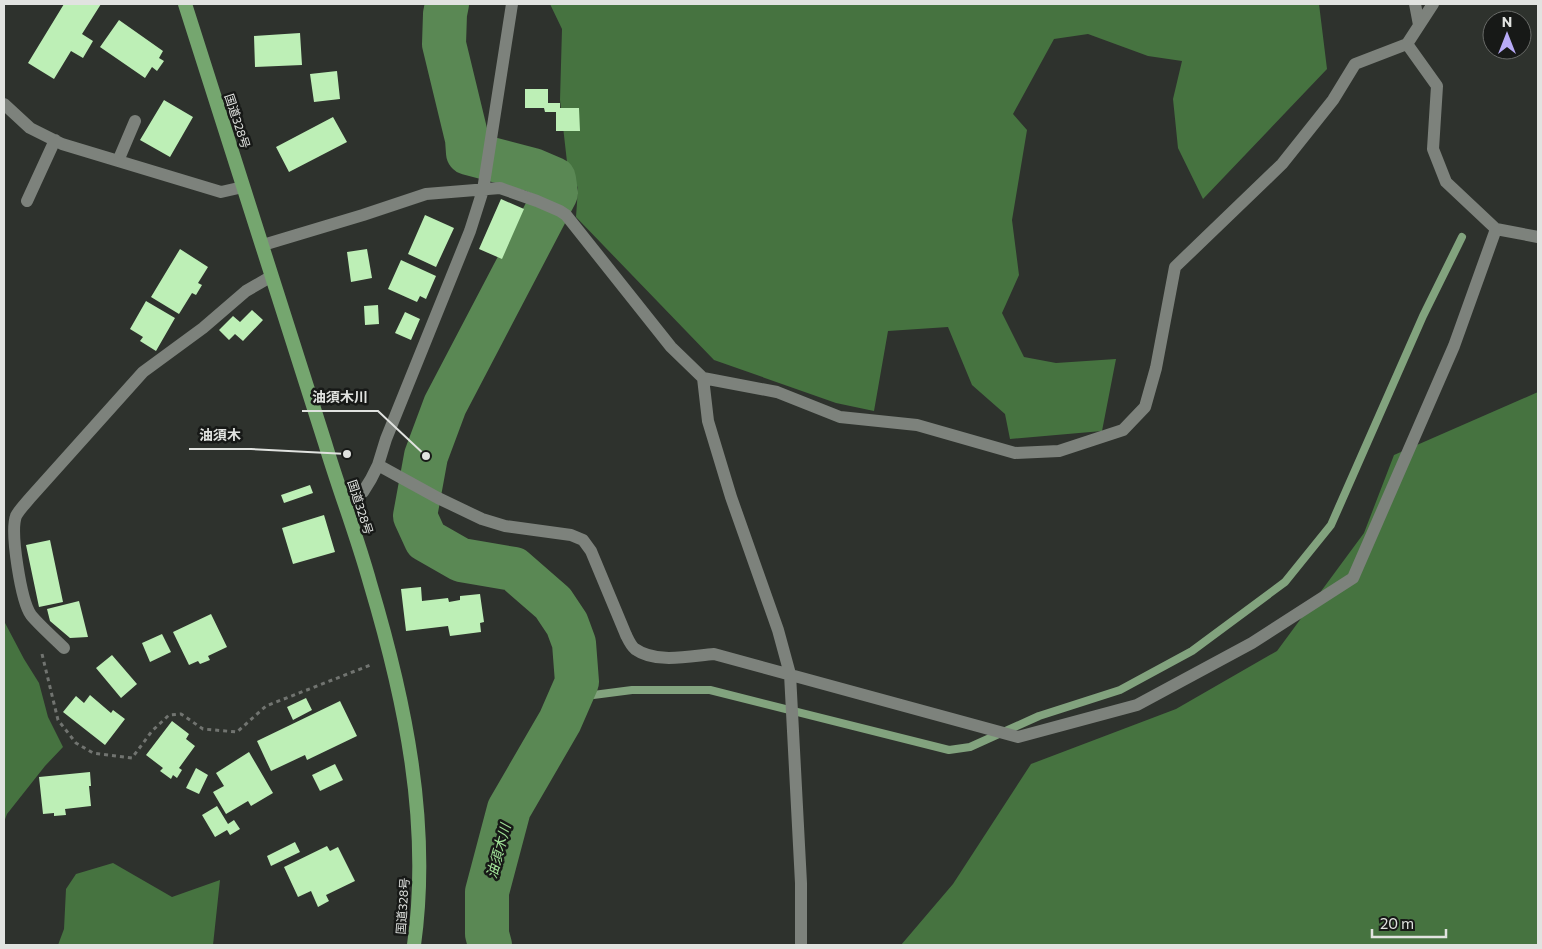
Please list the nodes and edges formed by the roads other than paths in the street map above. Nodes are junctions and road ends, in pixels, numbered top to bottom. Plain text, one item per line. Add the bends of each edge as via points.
1 (185, 4) edge
2 (512, 4) edge
3 (1416, 4) edge
4 (1433, 4) edge
5 (1419, 25) junction
6 (1407, 44) junction
7 (4, 104) edge
8 (135, 121) dead end
9 (55, 140) junction
10 (118, 161) junction
11 (243, 187) junction
12 (483, 190) junction
13 (26, 201) dead end
14 (1496, 229) junction
15 (1538, 237) edge
16 (263, 245) junction
17 (272, 276) junction
18 (703, 378) junction
19 (378, 465) junction
20 (345, 506) junction
21 (64, 648) dead end
22 (790, 674) junction
23 (414, 945) edge
24 (801, 945) edge

1 - 11 highway, 国道328号
2 - 12 street
3 - 5 street
4 - 5 street
5 - 6 street
6 - 14 street via 1437,86 1433,148 1446,182
6 - 18 street via 1355,64 1333,100 1282,164 1175,266 1156,368 1145,407 1124,430 1059,450 1014,453 917,425 840,417 777,392
7 - 9 street via 30,128
8 - 10 street
9 - 10 street
9 - 13 street
10 - 11 street via 221,192
11 - 16 highway, 国道328号
12 - 16 street via 426,194
12 - 18 street via 500,188 566,215 671,347
12 - 19 street
14 - 15 street
14 - 22 street via 1454,346 1353,578 1252,643 1137,705 1018,737
16 - 17 highway, 国道328号
17 - 20 highway, 国道328号
17 - 21 street via 246,291 204,328 142,372 16,517 16,553 26,604 31,615
18 - 22 street via 708,421
19 - 20 street via 363,492
19 - 22 street via 482,518 505,526 558,532 582,540 591,551 633,648 663,657 714,654
20 - 23 highway, 国道328号 via 370,582 406,721 414,773 419,859 419,912
22 - 24 street via 802,883

